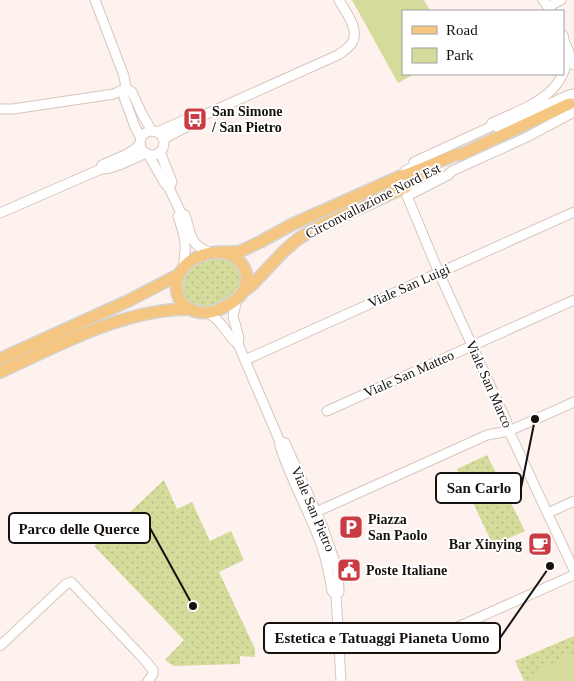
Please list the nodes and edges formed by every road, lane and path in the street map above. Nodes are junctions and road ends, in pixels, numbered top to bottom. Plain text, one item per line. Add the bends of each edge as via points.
1 (95, 0) edge
2 (339, 0) edge
3 (560, 0) edge
4 (548, 5) edge
5 (564, 40) edge
6 (571, 51) edge
7 (574, 65) edge
8 (564, 73) edge
9 (563, 75) edge
10 (126, 88) junction
11 (572, 103) edge
12 (0, 108) edge
13 (490, 127) junction
14 (158, 134) junction
15 (140, 141) junction
16 (160, 152) junction
17 (147, 154) junction
18 (462, 154) junction
19 (100, 169) junction
20 (401, 176) junction
21 (170, 188) junction
22 (406, 192) junction
23 (574, 212) edge
24 (0, 213) edge
25 (181, 213) junction
26 (226, 252) junction
27 (212, 253) junction
28 (181, 271) junction
29 (439, 273) junction
30 (240, 295) junction
31 (574, 300) edge
32 (190, 309) junction
33 (208, 313) junction
34 (238, 344) junction
35 (472, 346) junction
36 (0, 359) edge
37 (245, 360) junction
38 (0, 372) edge
39 (574, 402) edge
40 (327, 411) dead end
41 (509, 431) junction
42 (280, 442) junction
43 (574, 501) edge
44 (548, 513) junction
45 (313, 516) junction
46 (574, 570) edge
47 (574, 575) edge
48 (424, 642) dead end
49 (0, 646) edge
50 (148, 681) edge
51 (341, 681) edge

1 - 10 street
2 - 14 street via 353,26 353,42 348,48 195,119 194,123
3 - 4 street
5 - 6 street
6 - 7 street
6 - 8 street
9 - 13 street via 543,98
10 - 12 street via 114,94
10 - 14 street via 132,92 142,114
10 - 15 street via 124,97
11 - 13 street via 569,95 494,129
11 - 18 main road, Circonvallazione Nord Est
11 - 22 street via 527,137 412,186
13 - 20 street via 414,162 414,166
14 - 15 street via 146,132
14 - 16 street via 164,146
15 - 17 street
15 - 19 street via 135,149
16 - 17 street
16 - 21 street via 172,182
17 - 19 street
17 - 21 street
18 - 20 main road, Circonvallazione Nord Est
18 - 22 main road, Circonvallazione Nord Est via 409,183
19 - 24 street
20 - 26 main road, Circonvallazione Nord Est via 239,252
21 - 25 street
22 - 29 street, Viale San Marco
22 - 30 main road, Circonvallazione Nord Est via 316,228 298,239
23 - 29 street, Viale San Luigi
25 - 27 street via 185,215 190,234 198,247
25 - 28 street via 178,216 186,249
26 - 27 main road
26 - 30 main road via 237,258 245,270 247,279
27 - 28 main road via 196,258
28 - 32 main road via 176,293
28 - 36 main road via 128,301
29 - 35 street, Viale San Marco
29 - 37 street, Viale San Luigi
30 - 33 main road via 230,305
30 - 34 street via 233,316
31 - 35 street, Viale San Matteo
32 - 33 main road
32 - 38 main road via 151,313 118,322
33 - 34 street via 215,316
34 - 37 street, Viale San Pietro
35 - 40 street, Viale San Matteo
35 - 41 street, Viale San Marco
37 - 42 street, Viale San Pietro
39 - 41 street
41 - 44 street, Viale San Marco
41 - 45 street via 487,435
42 - 45 street, Viale San Pietro via 297,490
42 - 45 street, Viale San Pietro via 285,443
43 - 44 street
44 - 46 street, Viale San Marco
45 - 51 street, Viale San Pietro via 332,591 336,595
47 - 48 street
49 - 50 street via 71,582 153,670

